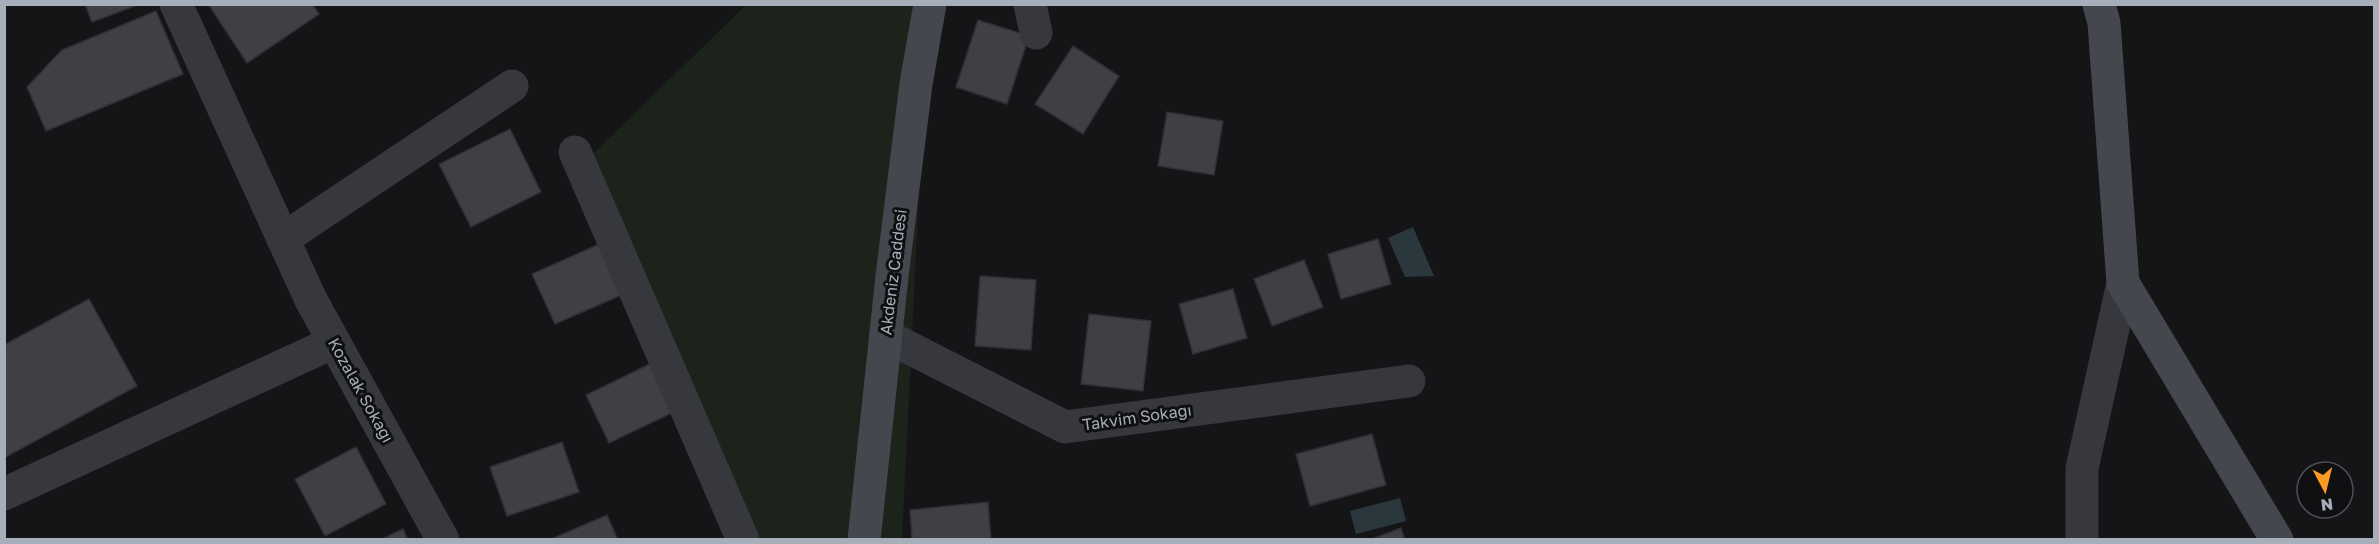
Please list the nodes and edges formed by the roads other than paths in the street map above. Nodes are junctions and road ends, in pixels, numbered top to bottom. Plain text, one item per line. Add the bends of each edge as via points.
1 (176, 4) edge
2 (930, 4) edge
3 (2099, 4) edge
4 (512, 86) dead end
5 (575, 152) dead end
6 (283, 239) junction
7 (2123, 283) junction
8 (886, 336) junction
9 (334, 342) junction
10 (1409, 381) dead end
11 (4, 494) edge
12 (443, 540) edge
13 (743, 540) edge
14 (864, 540) edge
15 (2082, 540) edge
16 (2277, 540) edge

1 - 6 street, Kozalak Sokağı
2 - 8 street, Akdeniz Caddesi via 916,84
3 - 7 street via 2104,22
4 - 6 street
5 - 13 street
6 - 9 street, Kozalak Sokağı
7 - 15 street via 2082,468
7 - 16 street
8 - 10 street, Takvim Sokağı via 1065,427
8 - 14 street, Akdeniz Caddesi
9 - 11 street
9 - 12 street, Kozalak Sokağı

